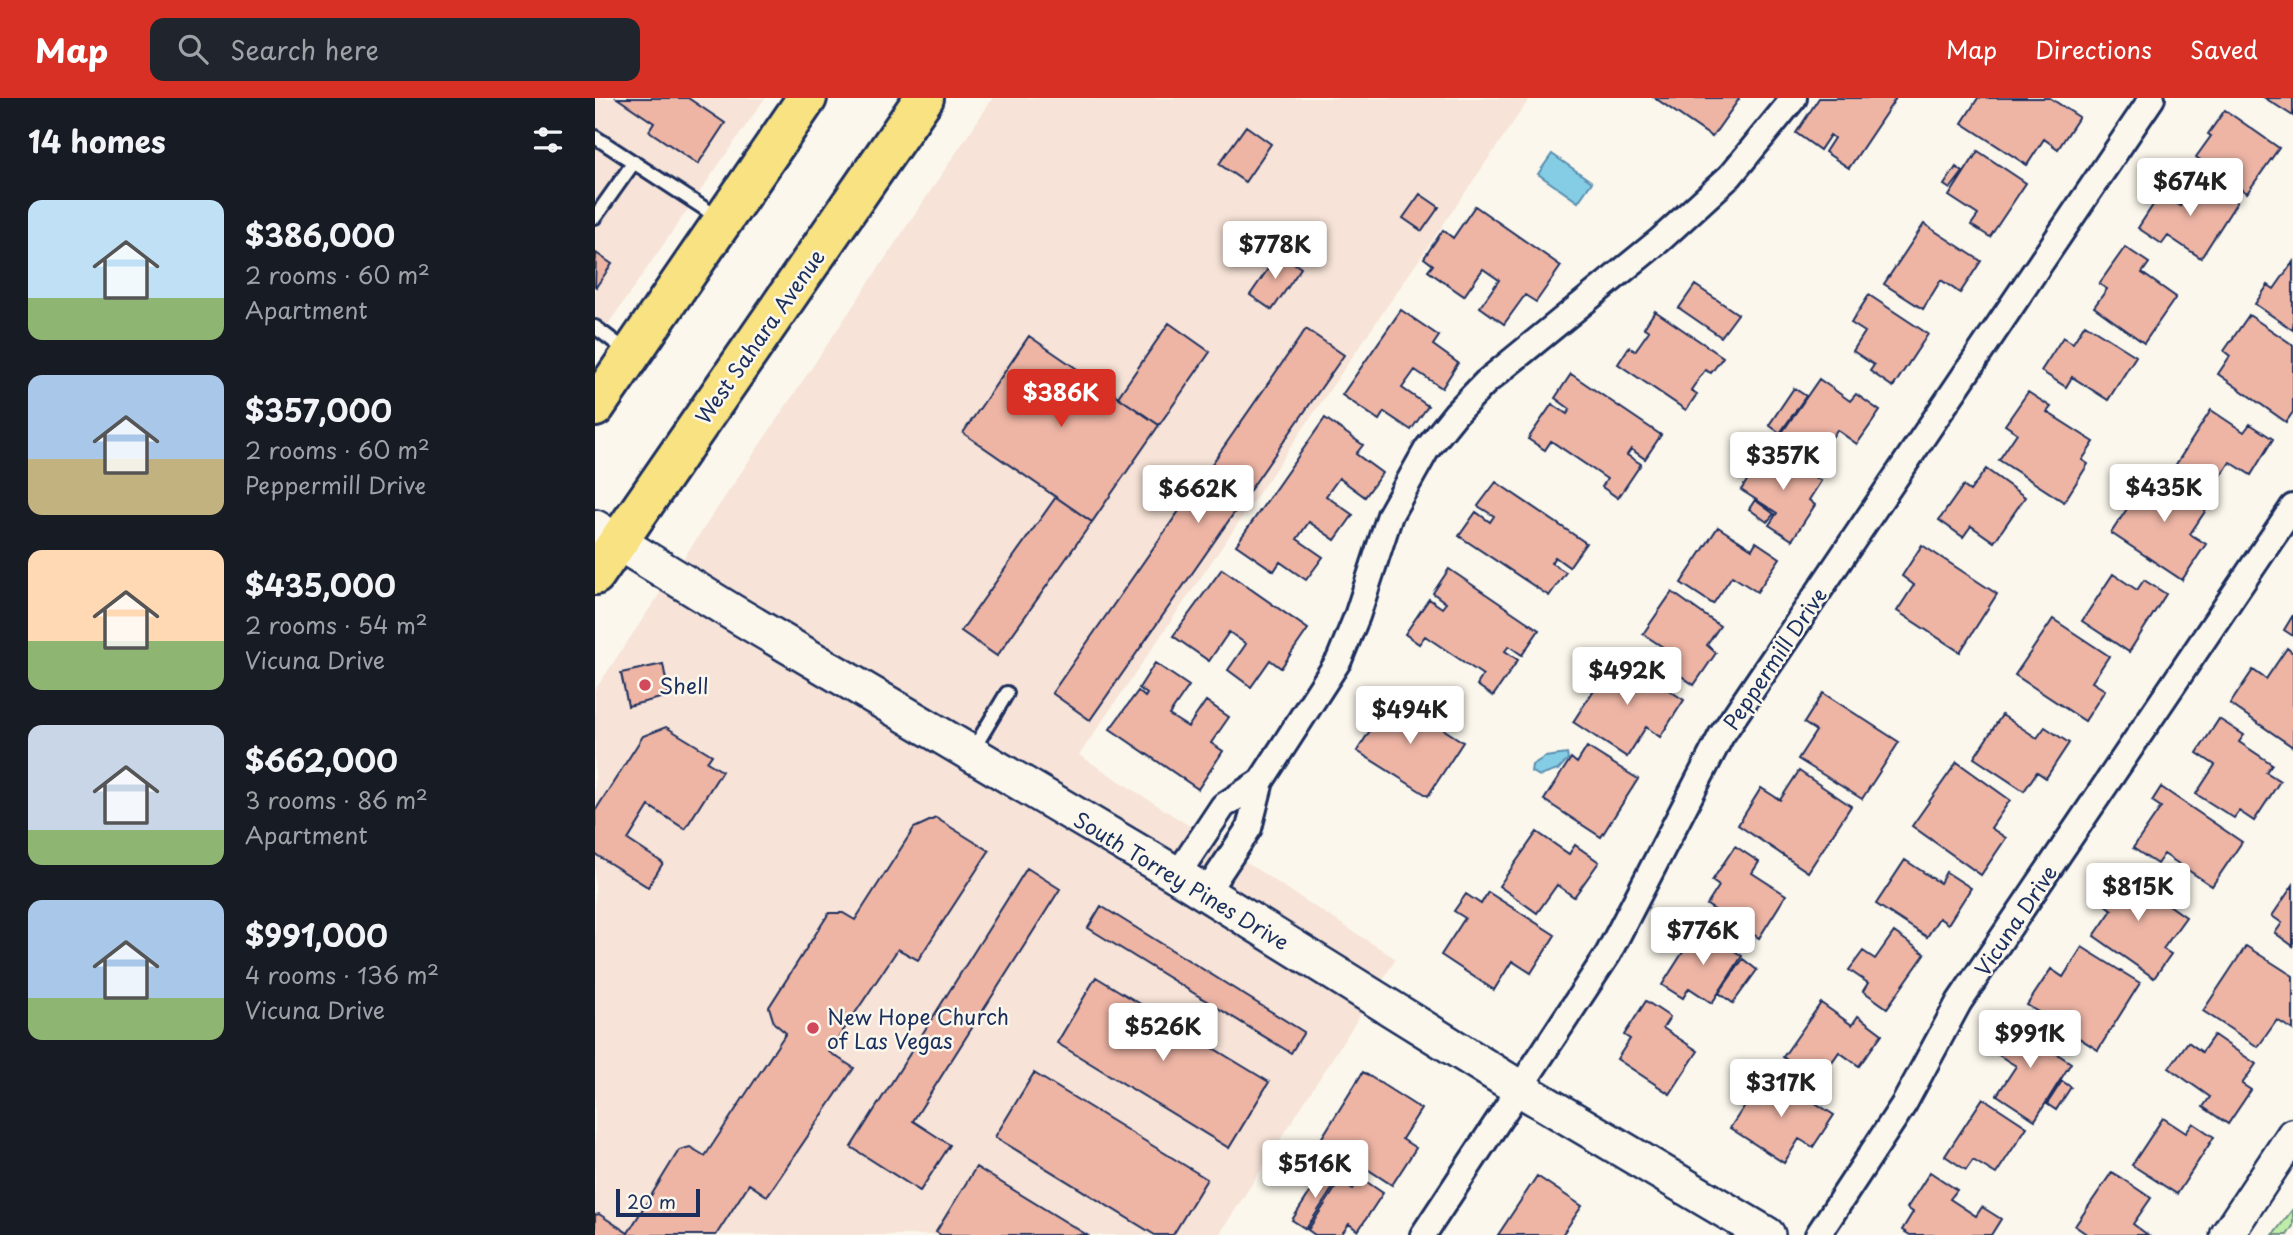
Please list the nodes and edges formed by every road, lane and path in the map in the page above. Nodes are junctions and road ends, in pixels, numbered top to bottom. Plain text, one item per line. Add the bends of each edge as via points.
1 (924, 98) edge
2 (1794, 98) edge
3 (2153, 98) edge
4 (798, 105) edge
5 (595, 136) edge
6 (634, 162) junction
7 (595, 217) edge
8 (722, 220) junction
9 (595, 327) edge
10 (632, 354) junction
11 (595, 407) edge
12 (2293, 507) edge
13 (606, 535) edge
14 (595, 575) edge
15 (1007, 693) dead end
16 (971, 753) junction
17 (1261, 780) junction
18 (1177, 875) junction
19 (1206, 893) junction
20 (1519, 1088) junction
21 (2293, 1135) edge
22 (1423, 1235) edge
23 (1767, 1235) edge
24 (1818, 1235) edge
25 (2227, 1235) edge

1 - 13 main road, West Sahara Avenue
2 - 17 street via 1730,176 1455,413 1427,449 1390,514 1339,660
3 - 20 street, Peppermill Drive via 1721,736 1608,954
4 - 8 main road
5 - 6 lane
6 - 7 lane
6 - 8 lane
8 - 10 main road
9 - 10 lane
10 - 11 main road
12 - 24 street, Vicuna Drive via 1959,1002 1904,1104
13 - 14 main road, West Sahara Avenue
13 - 16 main road, South Torrey Pines Drive
15 - 16 lane
16 - 18 main road, South Torrey Pines Drive
17 - 18 street via 1223,806
17 - 19 street via 1249,828
18 - 19 main road, South Torrey Pines Drive
19 - 20 main road, South Torrey Pines Drive
20 - 22 street, Peppermill Drive
20 - 23 main road, South Torrey Pines Drive
21 - 25 street

